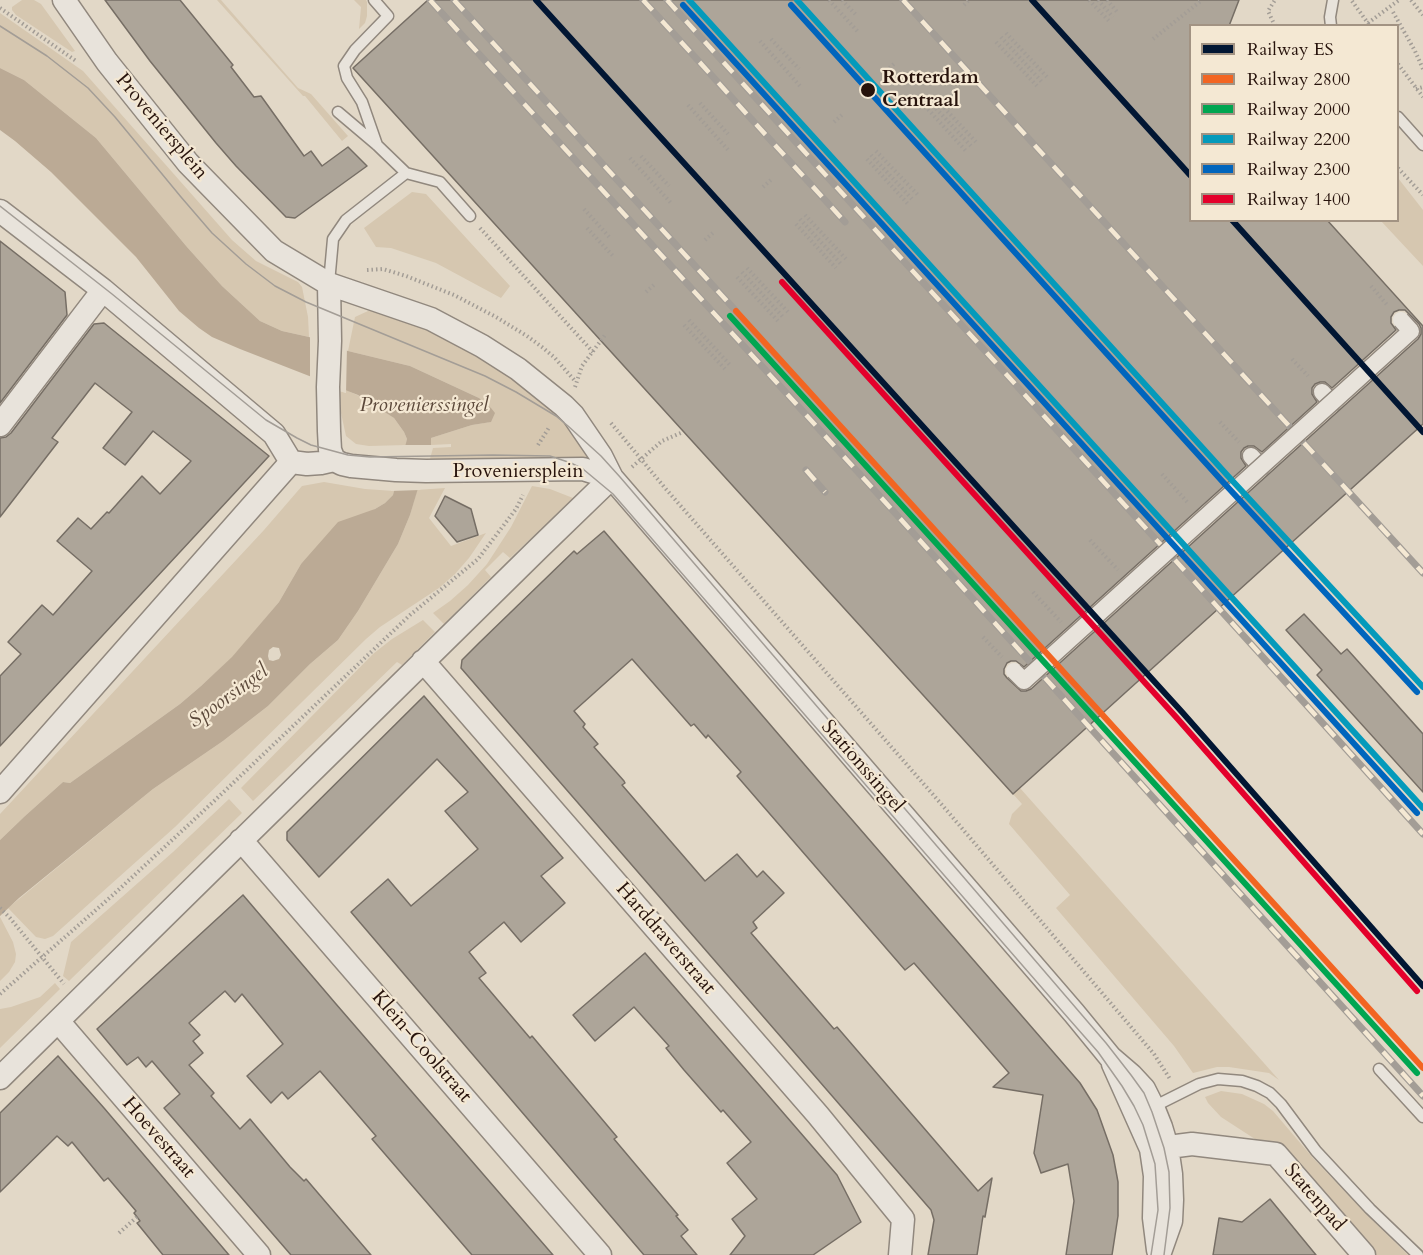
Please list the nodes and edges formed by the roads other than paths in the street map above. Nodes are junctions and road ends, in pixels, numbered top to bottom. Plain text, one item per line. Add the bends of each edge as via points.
1 (64, 0) edge
2 (374, 0) edge
3 (1333, 0) edge
4 (1331, 24) edge
5 (338, 112) dead end
6 (1399, 118) edge
7 (377, 145) junction
8 (1423, 145) edge
9 (406, 173) junction
10 (0, 211) edge
11 (470, 216) road end
12 (328, 284) junction
13 (103, 290) junction
14 (1401, 320) dead end
15 (0, 425) edge
16 (333, 460) junction
17 (291, 462) junction
18 (612, 478) junction
19 (423, 661) junction
20 (1014, 671) dead end
21 (0, 792) edge
22 (241, 840) junction
23 (58, 1021) junction
24 (1110, 1057) junction
25 (1379, 1069) dead end
26 (0, 1078) edge
27 (1154, 1107) junction
28 (1423, 1117) edge
29 (1159, 1148) junction
30 (259, 1255) edge
31 (600, 1255) edge
32 (900, 1255) edge
33 (1159, 1255) edge
34 (1364, 1255) edge
35 (1418, 1255) edge

1 - 12 street, Proveniersplein via 107,62 188,163 274,251
2 - 7 lane via 388,16 354,50 344,66
3 - 4 lane
5 - 7 lane
6 - 8 lane
7 - 9 lane
9 - 11 lane via 440,182
9 - 12 lane via 346,220 333,239
10 - 13 street
12 - 16 street
12 - 18 street, Proveniersplein via 431,319 518,369 573,415
13 - 15 street
13 - 17 street via 273,434
14 - 20 street, bridge via 1411,331 1327,397 1256,461 1069,632 1024,681
16 - 17 street
16 - 18 street, Proveniersplein via 351,466 396,470 583,469
17 - 21 street
18 - 19 street
18 - 24 street, Stationssingel
19 - 22 street
19 - 32 street, Harddraverstraat via 810,1106 903,1219
22 - 23 street
22 - 31 street, Klein-Coolstraat
23 - 26 street
23 - 30 street, Hoevestraat
24 - 27 street, Stationssingel via 1144,1089
24 - 29 street, Stationssingel
25 - 28 lane
27 - 29 street, Stationssingel
27 - 35 lane via 1199,1084 1218,1079 1242,1081 1270,1093 1316,1151
29 - 33 street, Stationssingel via 1155,1176
29 - 34 street, Statenpad via 1192,1144 1276,1154

